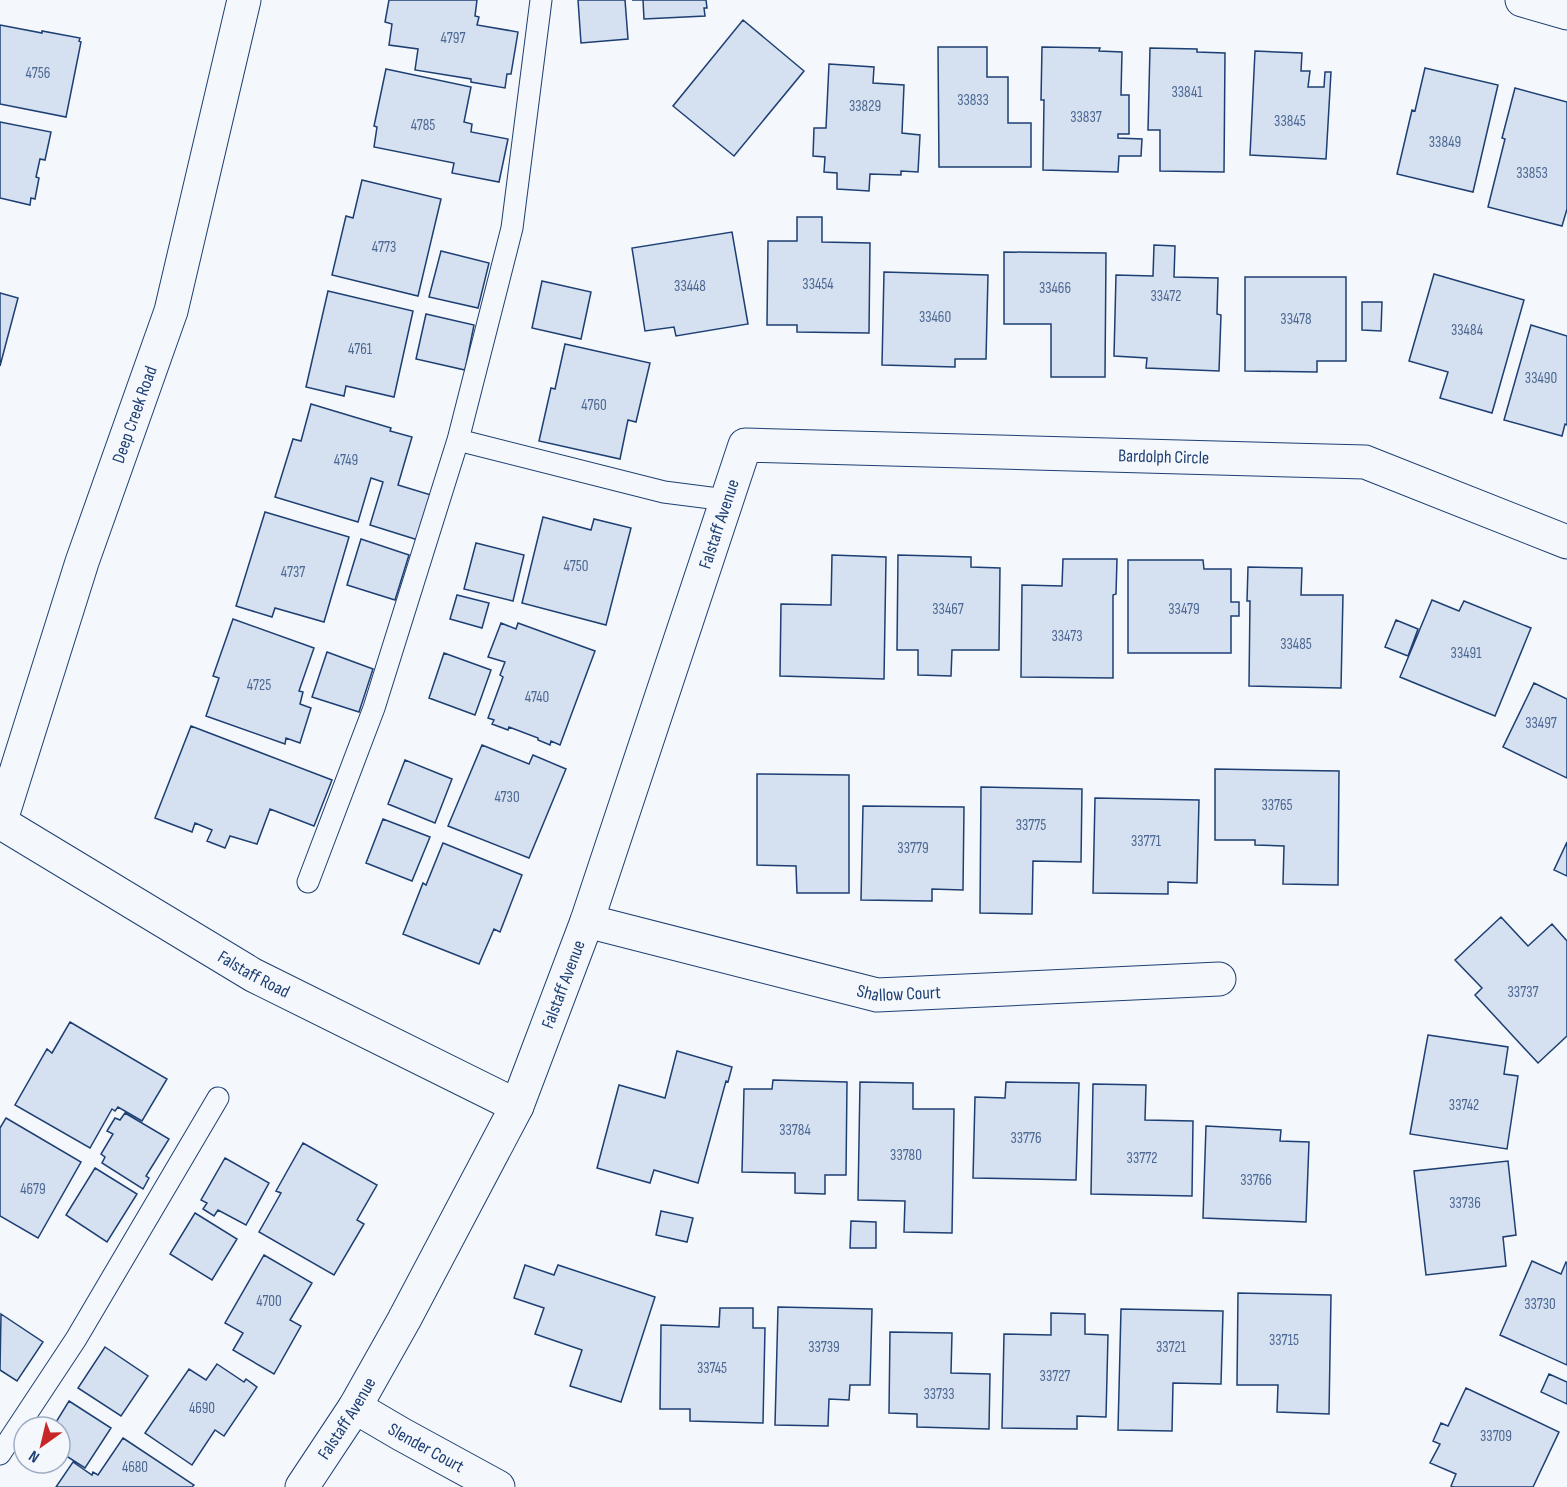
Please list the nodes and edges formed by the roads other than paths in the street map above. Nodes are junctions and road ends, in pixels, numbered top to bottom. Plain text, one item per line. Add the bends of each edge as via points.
1 (244, 0) edge
2 (541, 0) edge
3 (1522, 0) edge
4 (1567, 13) edge
5 (458, 440) junction
6 (745, 445) joint
7 (726, 500) junction
8 (1567, 542) edge
9 (0, 822) edge
10 (308, 882) dead end
11 (587, 921) junction
12 (1220, 979) dead end
13 (218, 1098) dead end
14 (517, 1106) junction
15 (355, 1407) junction
16 (0, 1454) edge
17 (302, 1487) edge
18 (498, 1487) edge

1 - 9 street, Deep Creek Road via 171,310 82,562
2 - 5 lane via 512,228
3 - 4 street
5 - 7 lane via 664,492
5 - 10 lane via 374,708
6 - 7 street, Falstaff Avenue
6 - 8 street, Bardolph Circle via 1365,462
7 - 11 street, Falstaff Avenue
9 - 14 street, Falstaff Road via 253,975
11 - 12 street, Shallow Court via 877,994
11 - 14 street, Falstaff Avenue
13 - 16 lane via 76,1339
14 - 15 street, Falstaff Avenue
15 - 17 street, Falstaff Avenue
15 - 18 street, Slender Court

